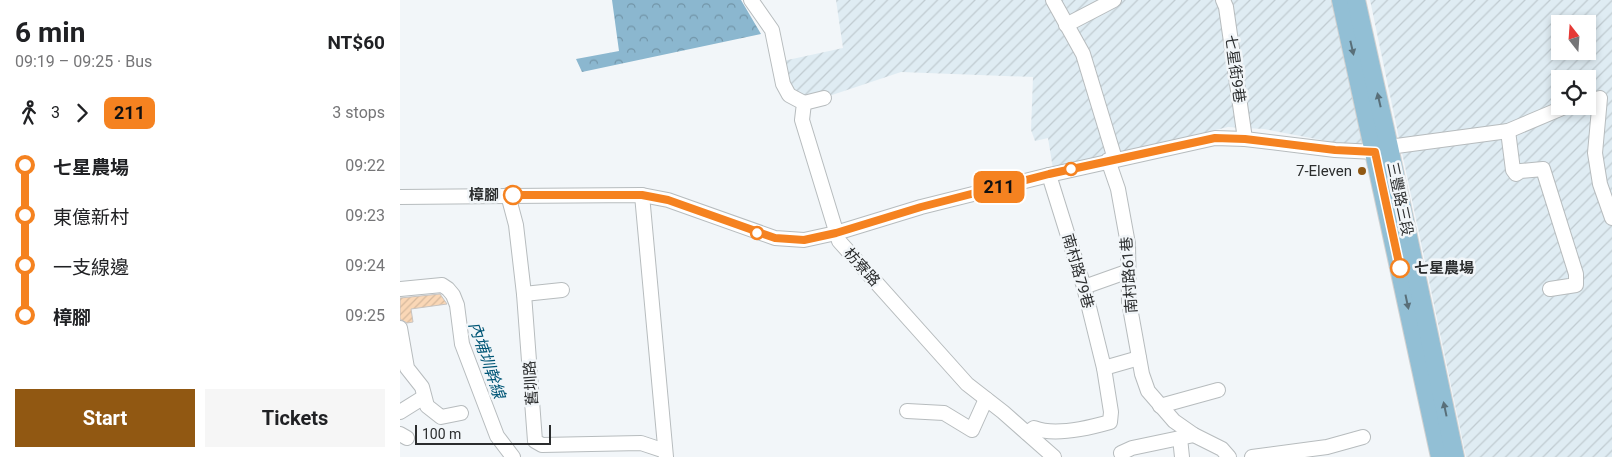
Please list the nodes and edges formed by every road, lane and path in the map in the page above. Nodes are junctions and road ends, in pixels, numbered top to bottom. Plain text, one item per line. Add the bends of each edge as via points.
1 (752, 0) edge
2 (1052, 0) edge
3 (1114, 0) edge
4 (1223, 0) edge
5 (1341, 0) edge
6 (1356, 0) edge
7 (1066, 25) junction
8 (824, 98) dead end
9 (1596, 99) edge
10 (804, 103) junction
11 (1551, 113) edge
12 (1508, 131) junction
13 (1245, 139) junction
14 (1382, 150) junction
15 (1111, 160) junction
16 (1049, 174) junction
17 (508, 195) junction
18 (642, 195) junction
19 (400, 197) edge
20 (1612, 218) edge
21 (836, 233) junction
22 (1129, 271) junction
23 (1084, 286) junction
24 (400, 289) edge
25 (1550, 289) dead end
26 (562, 290) dead end
27 (524, 294) junction
28 (400, 328) edge
29 (1139, 358) junction
30 (1104, 368) junction
31 (1218, 390) dead end
32 (424, 397) junction
33 (986, 399) junction
34 (1160, 406) junction
35 (907, 411) dead end
36 (400, 412) edge
37 (460, 413) dead end
38 (1026, 433) junction
39 (1194, 435) junction
40 (1363, 437) dead end
41 (1180, 438) junction
42 (1121, 453) dead end
43 (666, 454) edge
44 (513, 457) edge
45 (1054, 457) edge
46 (1182, 457) edge
47 (1229, 457) edge
48 (1252, 457) edge
49 (1440, 457) edge
50 (1455, 457) edge

1 - 10 street via 772,30 783,84 789,95
2 - 7 street, 南村路61巷
3 - 7 street
4 - 13 street, 七星街9巷
5 -> 14 main road, 三豐路三段
14 -> 6 main road, 三豐路三段
7 - 15 street, 南村路61巷 via 1084,54
8 - 10 street
9 - 20 street via 1600,98 1595,152 1600,184
10 - 21 street, 枋寮路 via 802,120
11 - 12 street
12 - 14 street
12 - 25 street via 1516,174 1543,169 1576,274 1576,285
13 - 14 street via 1335,150
13 - 15 street via 1215,138
14 -> 49 main road, 三豐路三段
50 -> 14 main road, 三豐路三段
15 - 16 street
15 - 22 street, 南村路61巷 via 1128,244
16 - 21 street
16 - 23 street, 南村路79巷
17 - 18 street
17 - 19 street
17 - 27 street, 舊圳路 via 516,224
18 - 21 street via 668,200 775,238 804,240
18 - 43 street, 舊圳路
21 - 33 street, 枋寮路 via 838,241 967,384
22 - 23 street
22 - 29 street, 南村路61巷 via 1130,302
23 - 30 street, 南村路79巷
24 - 44 street via 442,285 453,295 458,305 462,344 497,436
26 - 27 street
27 - 43 street, 舊圳路 via 535,441 542,445 641,443
28 - 32 street via 407,368 422,387
29 - 30 street
29 - 34 street, 南村路61巷 via 1148,391
30 - 38 street, 南村路79巷 via 1110,422 1087,429 1042,431 1034,428
31 - 34 street
32 - 36 street
32 - 37 street via 427,406 441,417
33 - 35 street via 972,430 944,413
33 - 38 street, 枋寮路
34 - 39 street
38 - 45 street, 枋寮路
39 - 41 street
39 - 47 street via 1222,449
40 - 48 street via 1327,447
41 - 42 street
41 - 46 street

